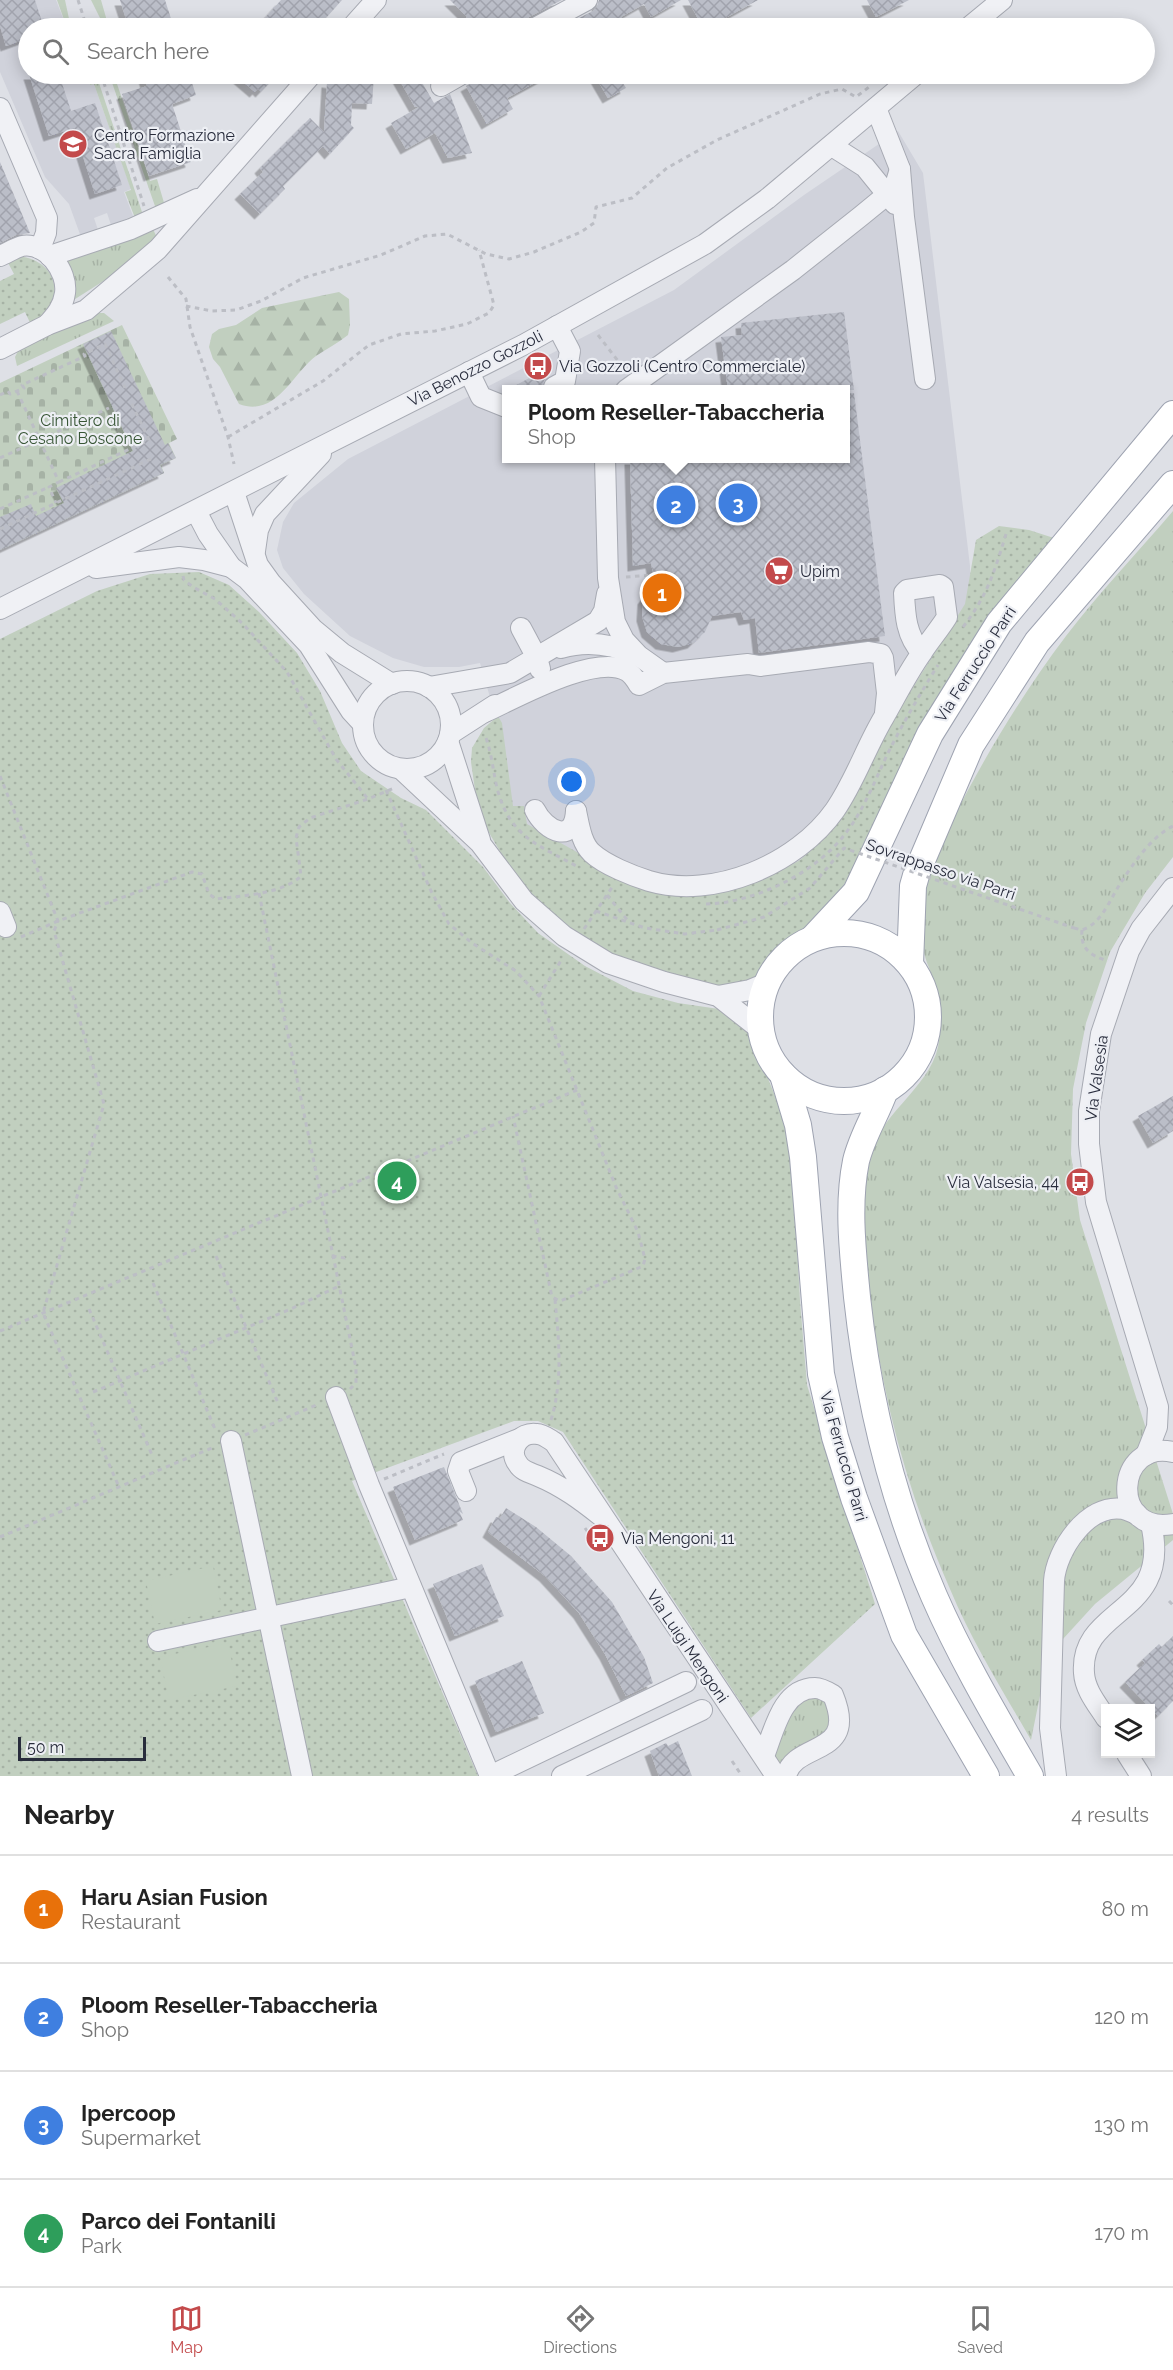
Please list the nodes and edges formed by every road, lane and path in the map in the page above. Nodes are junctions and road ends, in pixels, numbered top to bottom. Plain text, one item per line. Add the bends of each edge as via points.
1 (78, 0) edge
2 (376, 0) edge
3 (587, 0) edge
4 (1002, 0) edge
5 (84, 18) edge
6 (360, 18) edge
7 (554, 18) edge
8 (980, 18) edge
9 (104, 84) edge
10 (303, 84) edge
11 (444, 84) edge
12 (904, 84) edge
13 (441, 86) dead end
14 (869, 87) dead end
15 (0, 108) edge
16 (876, 108) junction
17 (831, 146) junction
18 (900, 169) junction
19 (888, 194) junction
20 (205, 196) junction
21 (147, 216) dead end
22 (904, 217) junction
23 (479, 250) junction
24 (45, 252) junction
25 (0, 256) edge
26 (168, 277) dead end
27 (186, 306) junction
28 (46, 325) junction
29 (557, 326) junction
30 (598, 335) dead end
31 (0, 349) edge
32 (469, 372) junction
33 (925, 379) dead end
34 (628, 383) edge
35 (558, 385) edge
36 (125, 388) dead end
37 (17, 391) junction
38 (0, 395) edge
39 (130, 400) dead end
40 (502, 405) edge
41 (109, 408) dead end
42 (1173, 414) edge
43 (228, 437) junction
44 (40, 440) junction
45 (332, 442) junction
46 (0, 458) edge
47 (153, 458) dead end
48 (605, 463) edge
49 (234, 464) dead end
50 (59, 482) junction
51 (1173, 484) edge
52 (49, 487) junction
53 (234, 492) junction
54 (56, 503) junction
55 (0, 510) edge
56 (196, 512) junction
57 (0, 529) edge
58 (1006, 534) dead end
59 (255, 557) junction
60 (231, 567) junction
61 (180, 568) dead end
62 (78, 571) junction
63 (653, 576) dead end
64 (615, 578) junction
65 (0, 609) edge
66 (521, 628) dead end
67 (962, 630) dead end
68 (922, 653) dead end
69 (639, 656) junction
70 (537, 658) junction
71 (938, 664) dead end
72 (911, 671) junction
73 (671, 672) junction
74 (886, 680) junction
75 (392, 684) junction
76 (429, 687) junction
77 (484, 712) junction
78 (883, 718) junction
79 (363, 724) junction
80 (449, 737) junction
81 (486, 738) dead end
82 (401, 769) junction
83 (0, 776) edge
84 (394, 788) dead end
85 (387, 790) junction
86 (368, 799) junction
87 (535, 810) dead end
88 (1173, 826) edge
89 (480, 843) junction
90 (618, 858) dead end
91 (583, 870) dead end
92 (690, 884) junction
93 (1173, 888) edge
94 (622, 890) dead end
95 (258, 893) junction
96 (607, 895) junction
97 (700, 905) dead end
98 (596, 911) junction
99 (58, 921) junction
100 (629, 922) junction
101 (6, 927) edge
102 (1082, 930) junction
103 (581, 933) dead end
104 (814, 937) junction
105 (562, 959) dead end
106 (1110, 962) dead end
107 (910, 964) junction
108 (767, 983) junction
109 (539, 996) junction
110 (718, 996) junction
111 (760, 1030) junction
112 (783, 1075) junction
113 (577, 1090) junction
114 (885, 1090) junction
115 (513, 1116) junction
116 (320, 1198) junction
117 (216, 1256) dead end
118 (332, 1256) junction
119 (350, 1257) dead end
120 (153, 1283) dead end
121 (339, 1286) junction
122 (555, 1300) junction
123 (89, 1309) dead end
124 (44, 1313) junction
125 (247, 1328) junction
126 (0, 1331) edge
127 (183, 1354) junction
128 (120, 1381) junction
129 (93, 1392) dead end
130 (336, 1396) junction
131 (278, 1403) dead end
132 (1159, 1420) junction
133 (223, 1435) junction
134 (546, 1437) junction
135 (519, 1439) junction
136 (1173, 1447) edge
137 (450, 1451) dead end
138 (1173, 1452) edge
139 (152, 1455) dead end
140 (1146, 1455) junction
141 (369, 1485) junction
142 (118, 1487) dead end
143 (466, 1491) dead end
144 (601, 1516) junction
145 (1144, 1519) junction
146 (1173, 1524) edge
147 (0, 1537) edge
148 (1173, 1537) edge
149 (1161, 1566) junction
150 (411, 1587) junction
151 (1169, 1601) dead end
152 (1173, 1605) edge
153 (268, 1618) junction
154 (158, 1641) dead end
155 (686, 1682) dead end
156 (702, 1710) dead end
157 (1101, 1710) edge
158 (764, 1756) junction
159 (1130, 1758) edge
160 (732, 1761) dead end
161 (302, 1776) edge
162 (562, 1776) edge
163 (742, 1776) edge
164 (776, 1776) edge
165 (786, 1776) edge
166 (986, 1776) edge
167 (1030, 1776) edge
168 (1056, 1776) edge
169 (1141, 1776) edge

1 - 5 path
2 - 6 street
3 - 7 street
4 - 8 street
9 - 21 path
10 - 20 street
11 - 13 street
12 - 16 street, Via Benozzo Gozzoli
14 - 23 path via 856,97 842,89 820,94 717,140 667,168 632,198 596,207 594,224 582,232 509,259
15 - 24 street via 47,218
16 - 17 street, Via Benozzo Gozzoli
16 - 18 street
17 - 19 street via 865,167
17 - 29 street, Via Benozzo Gozzoli via 705,244
18 - 19 street via 894,189
18 - 22 street
19 - 22 street
19 - 34 street via 793,270
20 - 24 street via 131,229
20 - 28 street via 162,246 86,310
22 - 33 street
23 - 27 path via 447,234 425,236 381,255 303,278 237,310
23 - 43 path via 494,305 489,313 467,324 401,334 369,345 322,381
24 - 25 street via 23,246
24 - 28 street via 63,272 66,291 60,311
26 - 27 path via 186,298
27 - 43 path
28 - 31 street
29 - 32 street, Via Benozzo Gozzoli
29 - 35 street via 570,351 565,381
30 - 34 path
32 - 40 street via 481,397
32 - 45 street, Via Benozzo Gozzoli
36 - 37 path via 105,344
37 - 38 path
37 - 44 path
39 - 50 path via 149,440
41 - 44 path
42 - 104 main road, Via Ferruccio Parri via 999,623 930,734 856,892
43 - 49 path
44 - 46 path
44 - 50 path
45 - 53 street, Via Benozzo Gozzoli
45 - 59 street via 265,514 258,530
47 - 54 path
48 - 64 street
50 - 52 path
51 - 107 main road, Via Ferruccio Parri via 1037,642 970,745 913,886
52 - 54 path
52 - 55 path
53 - 56 street, Via Benozzo Gozzoli
53 - 59 street
54 - 57 path
56 - 60 street
56 - 62 street, Via Benozzo Gozzoli
58 - 67 path via 993,579
59 - 75 street via 272,583 313,629 342,653
60 - 62 street via 179,557
60 - 79 street via 248,579 309,645
61 - 86 path via 184,580 215,599 243,624 287,672 336,759
62 - 65 street, Via Benozzo Gozzoli
63 - 64 path
64 - 69 street via 613,610 619,632
64 - 70 street via 598,621
66 - 70 street
68 - 72 street
69 - 70 street via 596,643 569,646
69 - 73 street
70 - 76 street via 510,673
70 - 77 street via 540,670 536,679
71 - 97 path via 844,835 792,878 758,894
72 - 74 street via 900,680
72 - 78 street
73 - 74 street via 876,652 883,658
73 - 77 street via 639,685 627,671 595,667 572,672
74 - 78 street
75 - 76 street via 408,681
75 - 79 street via 370,700
76 - 80 street via 447,707
77 - 80 street
78 - 92 street via 835,810 803,844 758,871 735,879
79 - 82 street via 366,742 375,756
80 - 82 street via 440,754 428,764
80 - 89 street
81 - 91 path via 496,786 514,827 532,842
82 - 89 street
83 - 99 path
84 - 85 path
85 - 86 path
85 - 109 path via 449,924 472,944 516,971
86 - 95 path via 310,818 299,827 296,838 301,876 294,883
87 - 92 street via 544,824 566,832 575,823 576,811 592,853 636,877 666,885
88 - 102 path via 1143,853 1096,923
89 - 110 street via 524,901 564,936 608,963
90 - 92 street via 639,870 661,867 670,878
93 - 132 street, Via Valsesia via 1129,951 1101,1034 1089,1111 1096,1202 1156,1395
94 - 96 path via 613,886
95 - 99 path via 216,899 209,894 202,874 192,872
95 - 116 path
96 - 98 path
96 - 100 path
98 - 100 path
98 - 103 path
99 - 101 path
99 - 124 path via 54,931 105,1104
100 - 102 path, Sovrappasso via Parri, bridge via 685,934 764,917 810,888 844,848
102 - 106 path via 1086,951
104 - 107 main road, Via Ferruccio Parri via 846,932 867,935 895,949
104 - 108 main road, Via Ferruccio Parri via 788,953
105 - 109 path
107 - 114 main road, Via Ferruccio Parri via 927,1002 926,1034 915,1063
108 - 110 street
108 - 111 main road, Via Ferruccio Parri via 760,1007
109 - 113 path
110 - 111 street
111 - 112 main road, Via Ferruccio Parri via 770,1058
112 - 114 main road, Via Ferruccio Parri via 799,1088 830,1100 854,1101
112 - 166 main road, Via Ferruccio Parri via 798,1125 821,1374 835,1437 904,1635
113 - 115 path
113 - 122 path via 638,1232 645,1259 643,1266
114 - 167 main road, Via Ferruccio Parri via 859,1149 852,1198 859,1313 875,1410 904,1514 934,1596 962,1655
115 - 116 path
115 - 122 path via 549,1288
116 - 118 path
116 - 124 path
117 - 125 path
118 - 119 path
118 - 121 path
120 - 127 path
121 - 125 path
121 - 130 path via 356,1383
122 - 134 path via 560,1351 556,1405
123 - 128 path
124 - 126 path
124 - 142 path
125 - 127 path
125 - 131 path
127 - 128 path
127 - 133 path
128 - 129 path
128 - 139 path
130 - 133 path
130 - 141 street
132 - 136 street, Via Valsesia
132 - 140 street, Via Valsesia
133 - 147 path
133 - 153 street
134 - 135 street via 531,1434
134 - 144 street, Via Luigi Mengoni via 554,1442
135 - 143 street via 461,1462 458,1472
135 - 144 street, Via Luigi Mengoni via 514,1448 519,1467 559,1485
137 - 141 path
138 - 140 street
140 - 145 street, Via Valsesia via 1136,1463 1126,1486 1127,1498
141 - 150 street
144 - 158 street, Via Luigi Mengoni
145 - 146 street via 1163,1526
145 - 149 street via 1159,1542
145 - 168 street via 1123,1509 1096,1515 1075,1533 1058,1562 1054,1581 1050,1728
148 - 149 street
149 - 157 street via 1149,1596 1099,1633 1085,1657 1086,1684
150 - 153 street
150 - 155 street via 490,1776
151 - 152 path
153 - 154 street
153 - 161 street
156 - 162 street
158 - 164 street, Via Luigi Mengoni
158 - 165 street via 792,1696 817,1688 833,1695 840,1727 831,1740 798,1760
159 - 169 street
160 - 163 path

